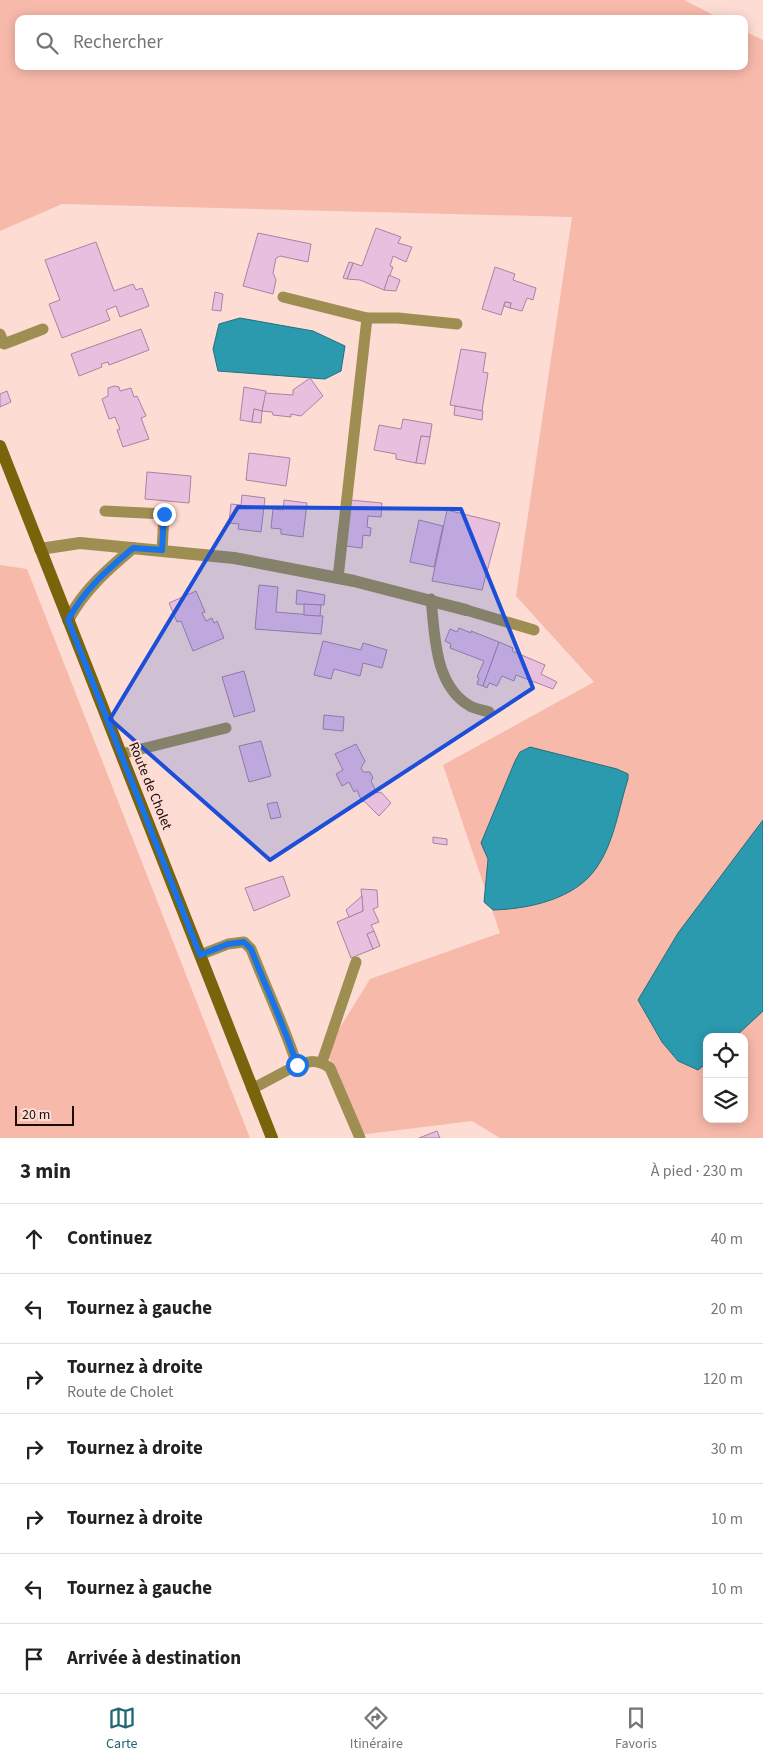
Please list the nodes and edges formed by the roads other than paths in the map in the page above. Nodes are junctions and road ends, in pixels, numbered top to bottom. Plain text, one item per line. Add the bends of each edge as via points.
1 (283, 297) dead end
2 (367, 318) junction
3 (457, 324) dead end
4 (43, 329) dead end
5 (0, 334) edge
6 (0, 446) edge
7 (105, 511) dead end
8 (133, 548) junction
9 (40, 549) junction
10 (162, 550) junction
11 (338, 578) junction
12 (431, 599) junction
13 (466, 610) joint
14 (68, 620) junction
15 (534, 630) dead end
16 (489, 712) dead end
17 (226, 728) dead end
18 (121, 754) junction
19 (200, 955) junction
20 (356, 962) dead end
21 (322, 1062) junction
22 (297, 1065) junction
23 (252, 1089) junction
24 (272, 1138) edge
25 (360, 1138) edge

1 - 2 lane
2 - 3 lane
2 - 11 lane
4 - 5 lane via 4,344
6 - 9 main road, Route de Cholet
7 - 10 lane via 164,514
8 - 9 street via 80,543
8 - 10 street
8 - 14 street via 98,578
9 - 14 main road, Route de Cholet
10 - 11 street via 234,558
11 - 12 street
12 - 13 street
12 - 16 lane via 436,649 444,676 455,694 471,707
13 - 15 lane
14 - 18 main road, Route de Cholet
17 - 18 lane
18 - 19 main road, Route de Cholet
19 - 22 lane via 228,944 244,942 251,949
19 - 23 main road, Route de Cholet
20 - 21 lane
21 - 22 lane
21 - 25 lane via 330,1068
22 - 23 lane
23 - 24 main road, Route de Cholet

